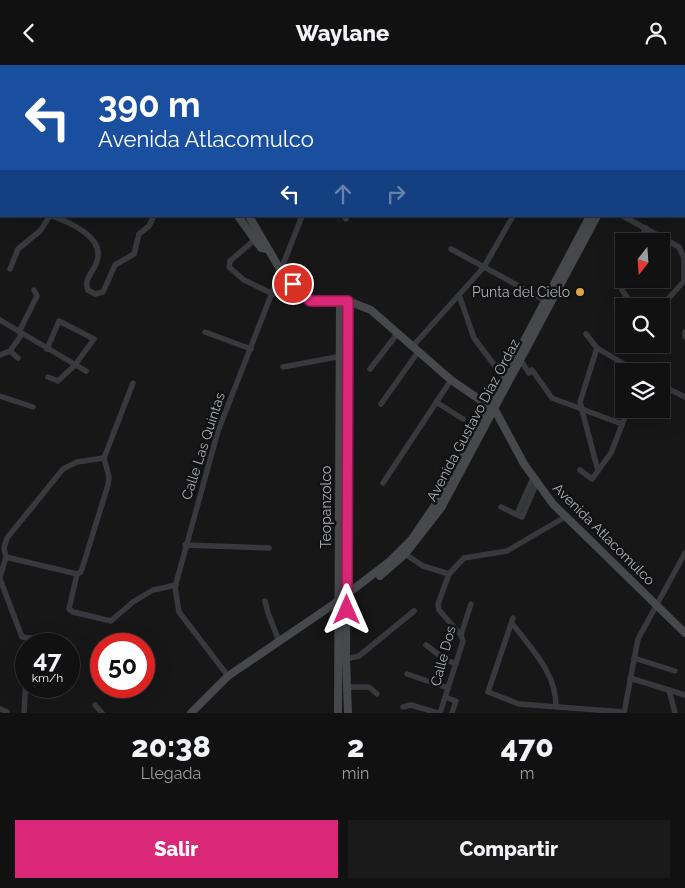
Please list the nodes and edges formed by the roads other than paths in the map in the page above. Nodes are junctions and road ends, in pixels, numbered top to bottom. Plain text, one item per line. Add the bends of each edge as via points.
1 (50, 217) edge
2 (54, 217) edge
3 (154, 217) edge
4 (239, 217) edge
5 (249, 217) edge
6 (302, 217) edge
7 (512, 217) edge
8 (589, 217) edge
9 (596, 217) edge
10 (625, 217) edge
11 (646, 228) junction
12 (643, 233) edge
13 (258, 237) junction
14 (451, 249) dead end
15 (484, 267) junction
16 (10, 269) dead end
17 (281, 271) junction
18 (685, 281) edge
19 (620, 288) edge
20 (34, 290) dead end
21 (273, 294) junction
22 (459, 295) junction
23 (629, 298) edge
24 (669, 298) edge
25 (547, 301) junction
26 (344, 302) junction
27 (0, 320) edge
28 (205, 332) dead end
29 (685, 332) edge
30 (20, 333) junction
31 (398, 333) junction
32 (586, 334) dead end
33 (685, 337) edge
34 (597, 348) junction
35 (47, 349) junction
36 (250, 349) junction
37 (415, 349) junction
38 (10, 351) junction
39 (0, 355) edge
40 (342, 356) junction
41 (518, 357) junction
42 (18, 358) dead end
43 (622, 363) edge
44 (75, 365) junction
45 (283, 367) dead end
46 (370, 369) dead end
47 (86, 371) dead end
48 (48, 377) dead end
49 (504, 378) junction
50 (451, 380) junction
51 (133, 383) dead end
52 (670, 390) edge
53 (0, 396) edge
54 (685, 397) edge
55 (436, 402) junction
56 (381, 405) dead end
57 (33, 407) dead end
58 (492, 408) junction
59 (580, 408) junction
60 (625, 418) edge
61 (463, 419) dead end
62 (622, 425) junction
63 (104, 458) junction
64 (342, 463) junction
65 (580, 470) dead end
66 (598, 471) junction
67 (535, 480) junction
68 (383, 483) dead end
69 (438, 507) junction
70 (501, 507) dead end
71 (565, 517) junction
72 (185, 545) junction
73 (270, 548) dead end
74 (685, 553) edge
75 (405, 554) junction
76 (6, 557) junction
77 (338, 560) junction
78 (347, 560) junction
79 (77, 574) junction
80 (449, 574) junction
81 (0, 578) edge
82 (176, 585) junction
83 (347, 597) junction
84 (265, 601) dead end
85 (337, 604) junction
86 (471, 604) dead end
87 (656, 605) junction
88 (347, 610) junction
89 (414, 611) dead end
90 (21, 633) edge
91 (685, 633) edge
92 (461, 635) junction
93 (279, 641) junction
94 (426, 645) dead end
95 (634, 658) junction
96 (346, 659) junction
97 (456, 664) junction
98 (675, 671) dead end
99 (407, 674) dead end
100 (228, 676) junction
101 (630, 678) junction
102 (347, 687) junction
103 (448, 688) junction
104 (669, 690) junction
105 (377, 694) dead end
106 (685, 695) edge
107 (446, 697) junction
108 (25, 698) edge
109 (95, 705) dead end
110 (556, 706) junction
111 (403, 707) dead end
112 (0, 709) edge
113 (7, 712) edge
114 (24, 713) edge
115 (102, 713) edge
116 (191, 713) edge
117 (338, 713) edge
118 (348, 713) edge
119 (439, 713) edge
120 (452, 713) edge
121 (624, 713) edge
122 (675, 713) edge

1 - 16 street via 40,231 18,249
2 - 3 street via 75,225 97,248 97,261 87,281 88,290 95,294 103,292 115,265 134,254 139,234
4 - 13 main road, Avenida Atlacomulco
5 - 13 main road, Avenida Atlacomulco
6 - 17 street, Calle Las Quintas
7 - 15 street
8 - 25 main road, Avenida Gustavo Díaz Ordaz
9 - 25 main road, Avenida Gustavo Díaz Ordaz
10 - 11 street
11 - 12 street
11 - 18 street via 682,251
13 - 17 main road, Avenida Atlacomulco
13 - 21 street via 230,261 229,267 244,280
14 - 15 street
15 - 22 street
15 - 25 street
17 - 21 street, Calle Las Quintas
17 - 26 main road, Avenida Atlacomulco via 310,301
18 - 24 street
19 - 23 street
20 - 30 street via 37,296
21 - 36 street, Calle Las Quintas
22 - 37 street
22 - 49 street via 474,338
25 - 41 main road, Avenida Gustavo Díaz Ordaz
26 - 31 main road, Avenida Atlacomulco via 371,310
26 - 40 main road, Teopanzolco
27 - 30 street
28 - 36 street
29 - 33 street
30 - 35 street
30 - 38 street
31 - 37 main road, Avenida Atlacomulco
31 - 46 street
32 - 34 street
34 - 43 street
34 - 59 street
35 - 44 street
35 - 44 street via 58,321 94,339
36 - 72 street, Calle Las Quintas via 218,431
37 - 50 main road, Avenida Atlacomulco
37 - 56 street
38 - 39 street
38 - 42 street
40 - 45 street
40 - 64 main road, Teopanzolco
41 - 49 main road, Avenida Gustavo Díaz Ordaz
41 - 58 main road, Avenida Gustavo Díaz Ordaz
41 - 59 street via 552,398
44 - 47 street
44 - 48 street via 58,381
49 - 58 main road, Avenida Gustavo Díaz Ordaz
50 - 55 street
50 - 58 main road, Avenida Atlacomulco
51 - 63 street
52 - 54 street
53 - 57 street
55 - 61 street
55 - 68 street
58 - 67 main road, Avenida Atlacomulco
58 - 69 main road, Avenida Gustavo Díaz Ordaz
59 - 62 street
59 - 66 street
60 - 62 street
62 - 66 street via 611,453
63 - 76 street via 77,462 63,469 7,538
63 - 79 street via 108,485 81,572
64 - 77 main road, Teopanzolco
64 - 78 main road, Teopanzolco
65 - 66 street via 592,479
67 - 70 street via 517,514
67 - 71 main road, Avenida Atlacomulco
69 - 75 main road, Avenida Gustavo Díaz Ordaz
69 - 83 main road, Avenida Gustavo Díaz Ordaz via 398,554
71 - 80 street via 507,551 464,557
71 - 87 main road, Avenida Atlacomulco
72 - 73 street
72 - 82 street, Calle Las Quintas
74 - 87 street
75 - 80 street via 423,567
75 - 83 main road, Avenida Gustavo Díaz Ordaz
76 - 79 street
76 - 81 street
77 - 78 main road
77 - 85 main road, Teopanzolco
78 - 83 main road, Teopanzolco
79 - 82 street via 69,609 107,621 153,590
80 - 92 street via 438,604 439,610
81 - 90 street
82 - 100 street, Calle Las Quintas via 175,599 179,612
83 - 85 main road, Avenida Gustavo Díaz Ordaz
83 - 88 main road, Teopanzolco
84 - 93 street
85 - 88 main road
85 - 93 main road, Avenida Gustavo Díaz Ordaz
85 - 117 main road, Teopanzolco
86 - 92 street, Calle Dos
87 - 91 main road, Avenida Atlacomulco
87 - 95 street via 638,639
88 - 96 main road, Teopanzolco
89 - 96 street via 359,656
92 - 97 street, Calle Dos via 463,641
93 - 100 main road, Avenida Gustavo Díaz Ordaz
94 - 97 street
95 - 98 street
95 - 101 street
96 - 102 main road, Teopanzolco
97 - 103 street, Calle Dos
99 - 103 street
100 - 116 main road, Avenida Gustavo Díaz Ordaz
101 - 104 street
101 - 121 street
102 - 105 street via 369,687
102 - 118 main road, Teopanzolco
103 - 107 street, Calle Dos
104 - 106 street
104 - 122 street
107 - 119 street, Calle Dos
107 - 120 street via 456,701
108 - 114 street
109 - 115 street
110 - 110 street via 553,682 547,670 512,620 488,692 519,704
110 - 121 street
111 - 119 street via 411,705
112 - 113 street

